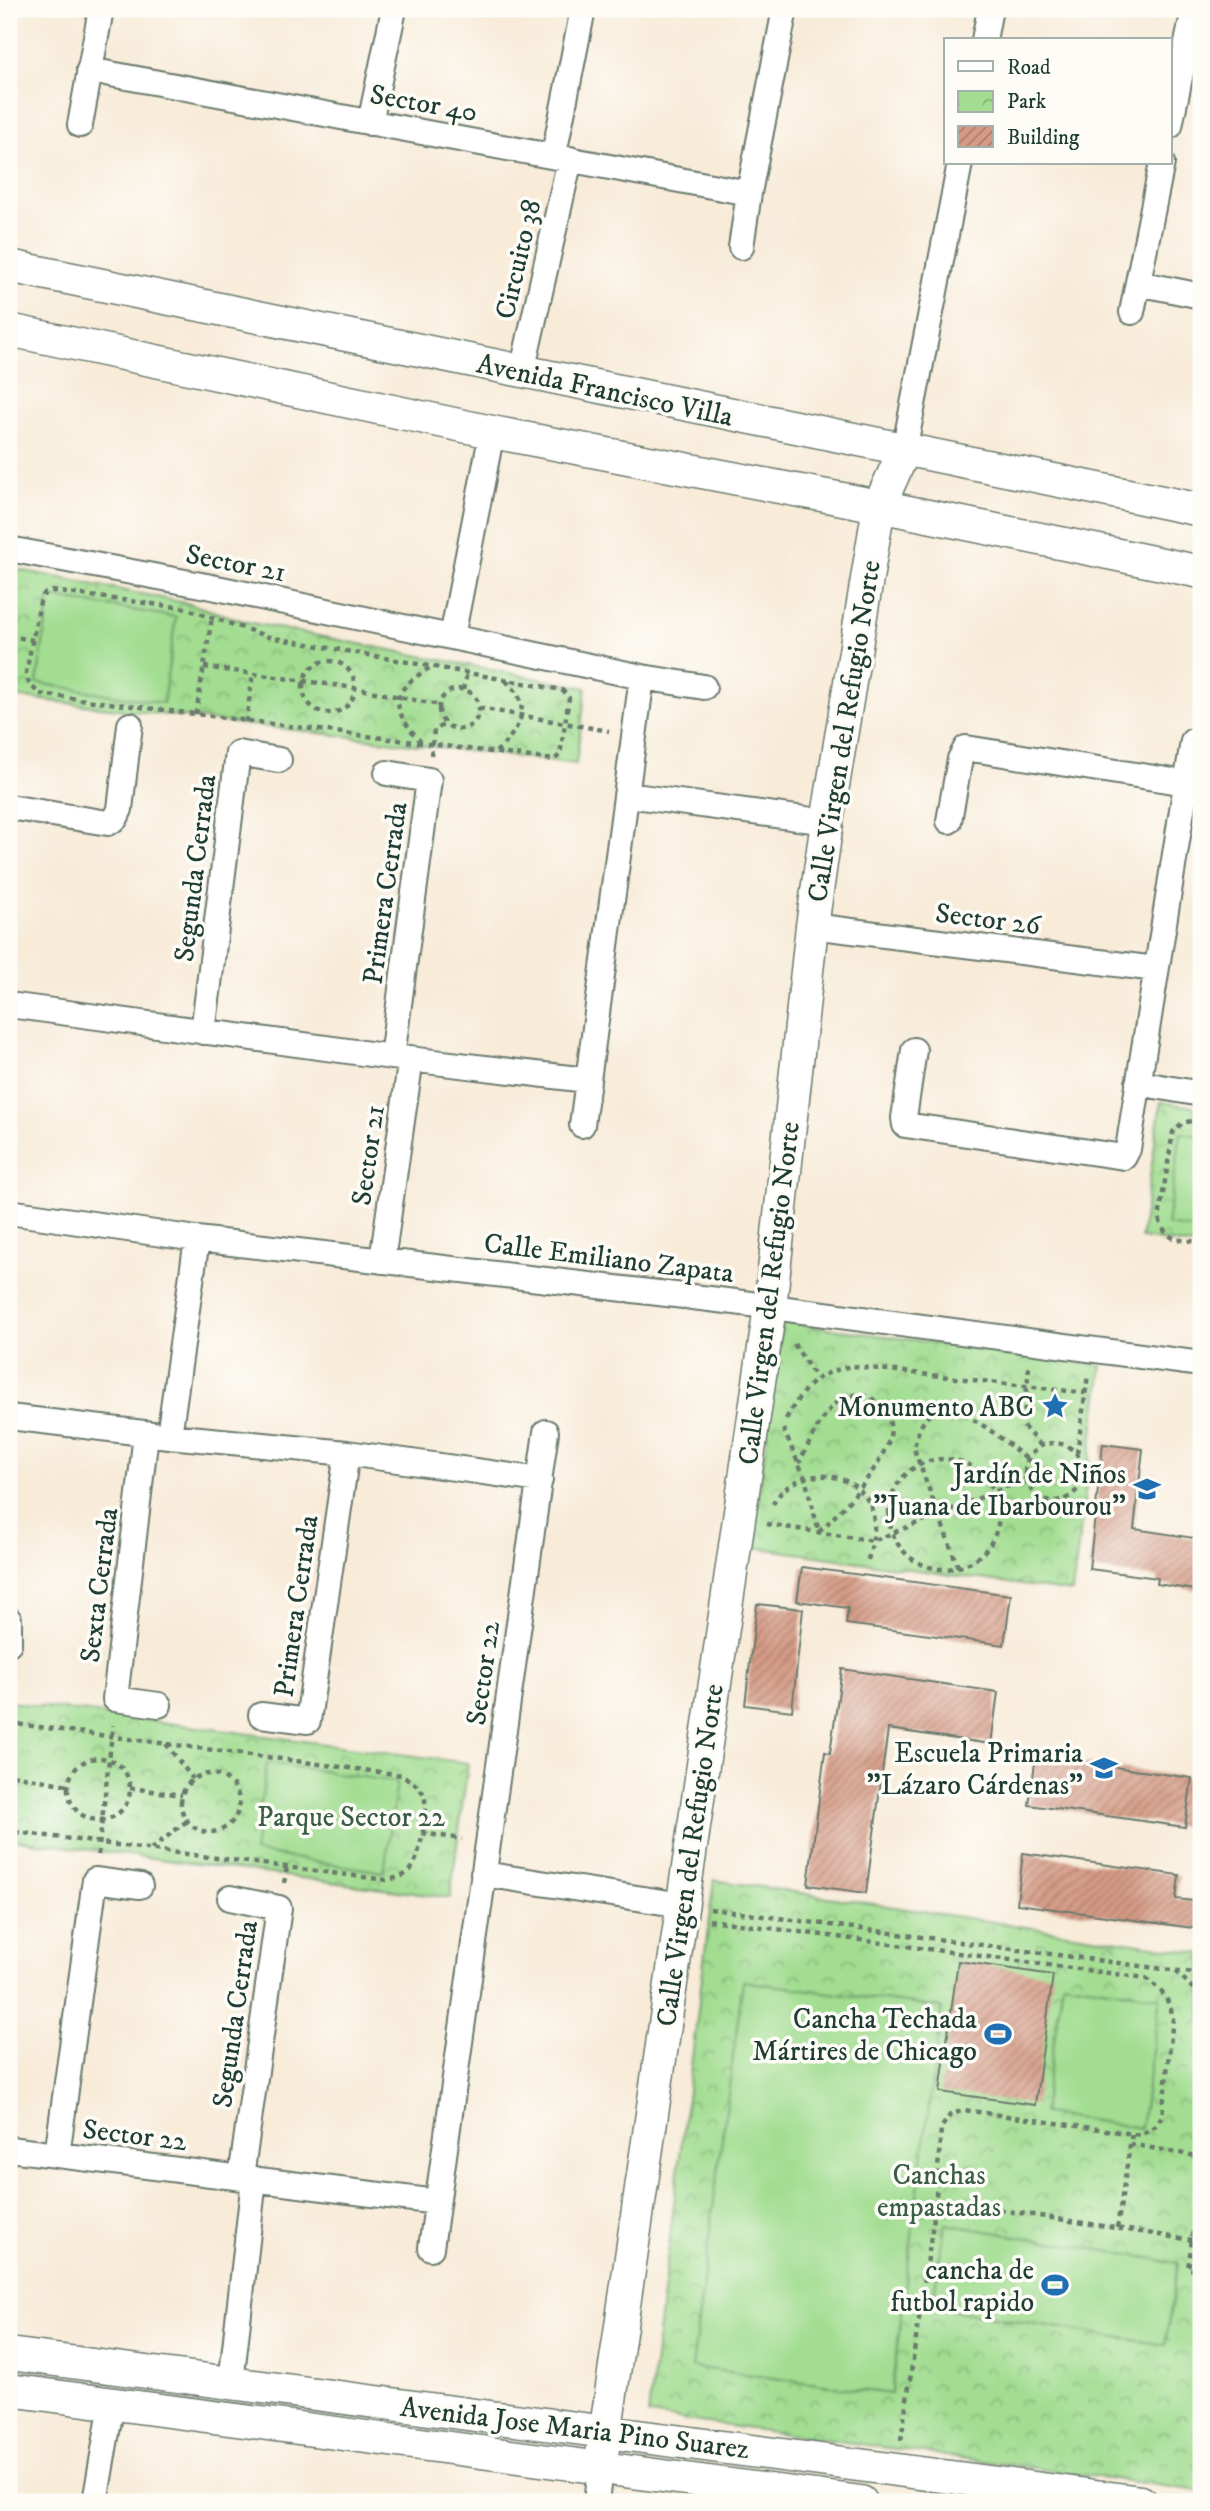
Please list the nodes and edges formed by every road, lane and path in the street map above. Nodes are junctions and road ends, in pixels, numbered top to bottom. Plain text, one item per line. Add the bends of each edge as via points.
1 (101, 9) edge
2 (394, 9) edge
3 (583, 9) edge
4 (785, 9) edge
5 (990, 9) edge
6 (1194, 9) edge
7 (984, 38) edge
8 (89, 70) junction
9 (1172, 116) edge
10 (370, 123) junction
11 (79, 124) dead end
12 (562, 157) junction
13 (960, 164) edge
14 (1162, 164) edge
15 (749, 193) junction
16 (741, 247) dead end
17 (9, 266) edge
18 (1138, 284) junction
19 (1201, 296) edge
20 (1132, 312) dead end
21 (9, 330) edge
22 (522, 372) junction
23 (492, 432) junction
24 (904, 451) junction
25 (879, 506) junction
26 (1201, 510) edge
27 (9, 549) edge
28 (1201, 572) edge
29 (217, 588) junction
30 (212, 618) junction
31 (9, 636) edge
32 (452, 637) junction
33 (33, 640) junction
34 (331, 649) junction
35 (329, 660) junction
36 (204, 667) junction
37 (431, 667) junction
38 (253, 673) junction
39 (642, 677) junction
40 (304, 680) junction
41 (506, 680) junction
42 (704, 687) dead end
43 (355, 688) junction
44 (398, 697) junction
45 (439, 705) junction
46 (479, 708) junction
47 (196, 714) junction
48 (521, 716) junction
49 (247, 721) junction
50 (565, 723) junction
51 (445, 724) junction
52 (130, 725) dead end
53 (633, 735) junction
54 (1193, 741) dead end
55 (421, 743) junction
56 (432, 744) junction
57 (495, 752) junction
58 (238, 753) junction
59 (279, 760) dead end
60 (387, 773) dead end
61 (429, 780) junction
62 (1186, 782) junction
63 (627, 795) junction
64 (9, 807) edge
65 (948, 821) dead end
66 (827, 822) junction
67 (812, 926) junction
68 (1156, 969) junction
69 (9, 1005) edge
70 (203, 1032) junction
71 (914, 1050) dead end
72 (402, 1057) junction
73 (587, 1080) junction
74 (1138, 1083) junction
75 (1201, 1094) edge
76 (1201, 1123) edge
77 (582, 1125) dead end
78 (9, 1212) edge
79 (197, 1239) junction
80 (1201, 1242) edge
81 (382, 1261) junction
82 (770, 1307) junction
83 (1032, 1341) junction
84 (1091, 1349) junction
85 (1201, 1364) edge
86 (1027, 1386) junction
87 (1085, 1393) junction
88 (9, 1417) edge
89 (782, 1426) dead end
90 (546, 1432) dead end
91 (157, 1435) junction
92 (1041, 1446) junction
93 (347, 1452) junction
94 (1077, 1454) junction
95 (1028, 1460) junction
96 (799, 1463) dead end
97 (920, 1464) junction
98 (805, 1478) junction
99 (1026, 1479) junction
100 (540, 1480) junction
101 (859, 1491) junction
102 (994, 1492) junction
103 (939, 1514) junction
104 (765, 1523) junction
105 (819, 1532) junction
106 (893, 1533) junction
107 (763, 1536) dead end
108 (873, 1541) junction
109 (867, 1563) dead end
110 (958, 1567) junction
111 (9, 1620) edge
112 (9, 1643) edge
113 (115, 1699) junction
114 (159, 1705) dead end
115 (261, 1715) dead end
116 (9, 1723) edge
117 (111, 1737) junction
118 (166, 1744) junction
119 (109, 1760) junction
120 (10, 1775) edge
121 (193, 1779) junction
122 (68, 1785) junction
123 (130, 1788) junction
124 (182, 1795) junction
125 (102, 1820) junction
126 (187, 1821) junction
127 (9, 1831) edge
128 (422, 1833) junction
129 (99, 1842) junction
130 (487, 1843) junction
131 (150, 1849) junction
132 (483, 1874) junction
133 (95, 1880) junction
134 (140, 1886) dead end
135 (230, 1898) dead end
136 (681, 1910) junction
137 (1176, 1970) junction
138 (1201, 1974) edge
139 (1201, 1997) edge
140 (1132, 2133) junction
141 (1130, 2144) junction
142 (9, 2149) edge
143 (57, 2155) junction
144 (1201, 2157) edge
145 (1201, 2172) edge
146 (248, 2178) junction
147 (437, 2202) junction
148 (935, 2210) junction
149 (1117, 2228) junction
150 (1192, 2240) junction
151 (431, 2248) dead end
152 (1201, 2271) edge
153 (9, 2354) edge
154 (231, 2383) junction
155 (9, 2390) edge
156 (112, 2403) junction
157 (605, 2431) junction
158 (600, 2469) junction
159 (897, 2469) junction
160 (795, 2498) edge
161 (95, 2502) edge
162 (596, 2502) edge
163 (861, 2502) edge
164 (1142, 2502) edge

1 - 8 street
2 - 10 street
3 - 12 street, Circuito 38
4 - 15 street
5 - 7 street
6 - 9 street
8 - 10 street, Sector 40
8 - 11 street
10 - 12 street, Sector 40
12 - 15 street, Sector 40
12 - 22 street, Circuito 38
13 - 24 street, Calle Virgen del Refugio Norte
14 - 18 street
15 - 16 street
17 - 22 street, Avenida Francisco Villa
18 - 19 street
18 - 20 street
21 - 23 street
22 - 24 street, Avenida Francisco Villa
23 - 25 street
23 - 32 street
24 - 25 street, Calle Virgen del Refugio Norte
24 - 26 street, Avenida Francisco Villa
25 - 28 street
25 - 66 street, Calle Virgen del Refugio Norte
27 - 29 street, Sector 21
29 - 30 path
29 - 32 street, Sector 21
30 - 33 path via 184,608 52,591 40,601
30 - 34 path via 269,637
30 - 36 path
31 - 33 path
32 - 39 street, Sector 21
33 - 47 path via 26,673 38,694
34 - 35 path
34 - 37 path
35 - 40 path via 313,666
35 - 43 path via 351,672
36 - 38 path
36 - 47 path
37 - 41 path
37 - 44 path via 412,678
38 - 40 path
38 - 49 path
39 - 42 street, Sector 21
39 - 53 street
40 - 43 path
40 - 43 path via 305,697 325,712 348,704
41 - 48 path via 522,701
41 - 50 path via 562,691 569,698
43 - 44 path
44 - 45 path
44 - 55 path via 399,711
45 - 46 path via 445,694 463,690 474,696
45 - 51 path
46 - 48 path
46 - 51 path via 470,726 457,729
47 - 49 path
48 - 50 path
48 - 57 path via 508,740
49 - 55 path
49 - 58 path
50 - 53 path
50 - 57 path via 560,755 554,760
51 - 56 path via 434,730
52 - 64 street via 116,818 108,823
53 - 63 street
54 - 62 street
55 - 56 path
56 - 57 path
56 - 61 path
58 - 59 street, Segunda Cerrada
58 - 70 street, Segunda Cerrada
60 - 61 street, Primera Cerrada
61 - 72 street, Primera Cerrada
62 - 65 street via 966,748
62 - 68 street
63 - 66 street
63 - 73 street
66 - 67 street, Calle Virgen del Refugio Norte
67 - 68 street, Sector 26
67 - 82 street, Calle Virgen del Refugio Norte
68 - 74 street
69 - 70 street
70 - 72 street
71 - 74 street via 905,1125 1124,1157
72 - 73 street
72 - 81 street, Sector 21
73 - 77 street
74 - 75 street
76 - 80 path via 1182,1123 1174,1132 1158,1218 1170,1238
78 - 79 street, Calle Emiliano Zapata
79 - 81 street, Calle Emiliano Zapata
79 - 91 street
81 - 82 street, Calle Emiliano Zapata
82 - 83 street, Calle Emiliano Zapata
82 - 136 street, Calle Virgen del Refugio Norte
83 - 84 street, Calle Emiliano Zapata
83 - 86 path
84 - 85 street, Calle Emiliano Zapata
84 - 87 path
86 - 87 path
86 - 89 path via 853,1366 833,1369 802,1391
86 - 92 path via 1023,1426
87 - 94 path
88 - 91 street
90 - 100 street, Sector 22
91 - 93 street
91 - 113 street, Sexta Cerrada
92 - 94 path via 1060,1444
92 - 95 path
93 - 100 street
93 - 115 street, Primera Cerrada via 308,1721
94 - 99 path via 1084,1471 1082,1480 1063,1500 1036,1495
95 - 97 path via 977,1421 956,1411 939,1411 924,1421 916,1434 914,1449
95 - 99 path
96 - 101 path via 830,1407 858,1394 874,1399 891,1422 888,1442
97 - 102 path via 939,1458 957,1460 988,1479
97 - 103 path
97 - 106 path via 895,1488 889,1506
98 - 101 path via 818,1474 840,1478
98 - 104 path via 778,1495
98 - 105 path
99 - 102 path
100 - 130 street, Sector 22
101 - 105 path
101 - 108 path via 871,1508
102 - 103 path
102 - 110 path via 1000,1514 996,1532 975,1560
103 - 106 path
103 - 110 path
104 - 105 path
104 - 107 path
105 - 108 path
106 - 108 path
106 - 110 path via 908,1555 923,1565
108 - 109 path
111 - 112 street
113 - 114 street, Sexta Cerrada
113 - 117 path
116 - 117 path
117 - 118 path
117 - 119 path
118 - 121 path
118 - 128 path via 402,1775 423,1794
119 - 122 path via 86,1760
119 - 123 path via 123,1770
119 - 125 path
120 - 122 path
121 - 124 path
121 - 126 path via 210,1774 228,1781 238,1805 231,1823 214,1832 204,1832
122 - 125 path via 68,1795 79,1813
123 - 124 path
123 - 125 path via 124,1807
124 - 126 path
125 - 129 path
126 - 131 path
127 - 129 path
128 - 130 path
128 - 131 path via 412,1869 386,1880
129 - 131 path
129 - 133 path
130 - 132 street, Sector 22
132 - 136 street
132 - 147 street, Sector 22
133 - 134 street
133 - 143 street
135 - 146 street, Segunda Cerrada via 279,1908
136 - 137 path
136 - 140 path via 1146,1978 1171,2004 1173,2020 1162,2116 1141,2135
136 - 157 street, Calle Virgen del Refugio Norte
137 - 138 path
137 - 139 path
140 - 141 path
140 - 148 path via 964,2110 950,2115 942,2128
141 - 144 path
141 - 149 path
142 - 143 street, Sector 22
143 - 146 street, Sector 22
145 - 150 path
146 - 147 street, Sector 22
146 - 154 street
147 - 151 street, Sector 22
148 - 149 path via 950,2202
148 - 159 path
149 - 150 path
150 - 152 path via 1188,2269
153 - 154 street, Avenida Jose Maria Pino Suarez
154 - 157 street, Avenida Jose Maria Pino Suarez
155 - 156 street, Avenida Jose Maria Pino Suarez
156 - 158 street, Avenida Jose Maria Pino Suarez
156 - 161 street
157 - 158 street, Calle Virgen del Refugio Norte
157 - 159 street, Avenida Jose Maria Pino Suarez
158 - 160 street, Avenida Jose Maria Pino Suarez
158 - 162 street
159 - 164 street, Avenida Jose Maria Pino Suarez
160 - 163 street, Avenida Jose Maria Pino Suarez

